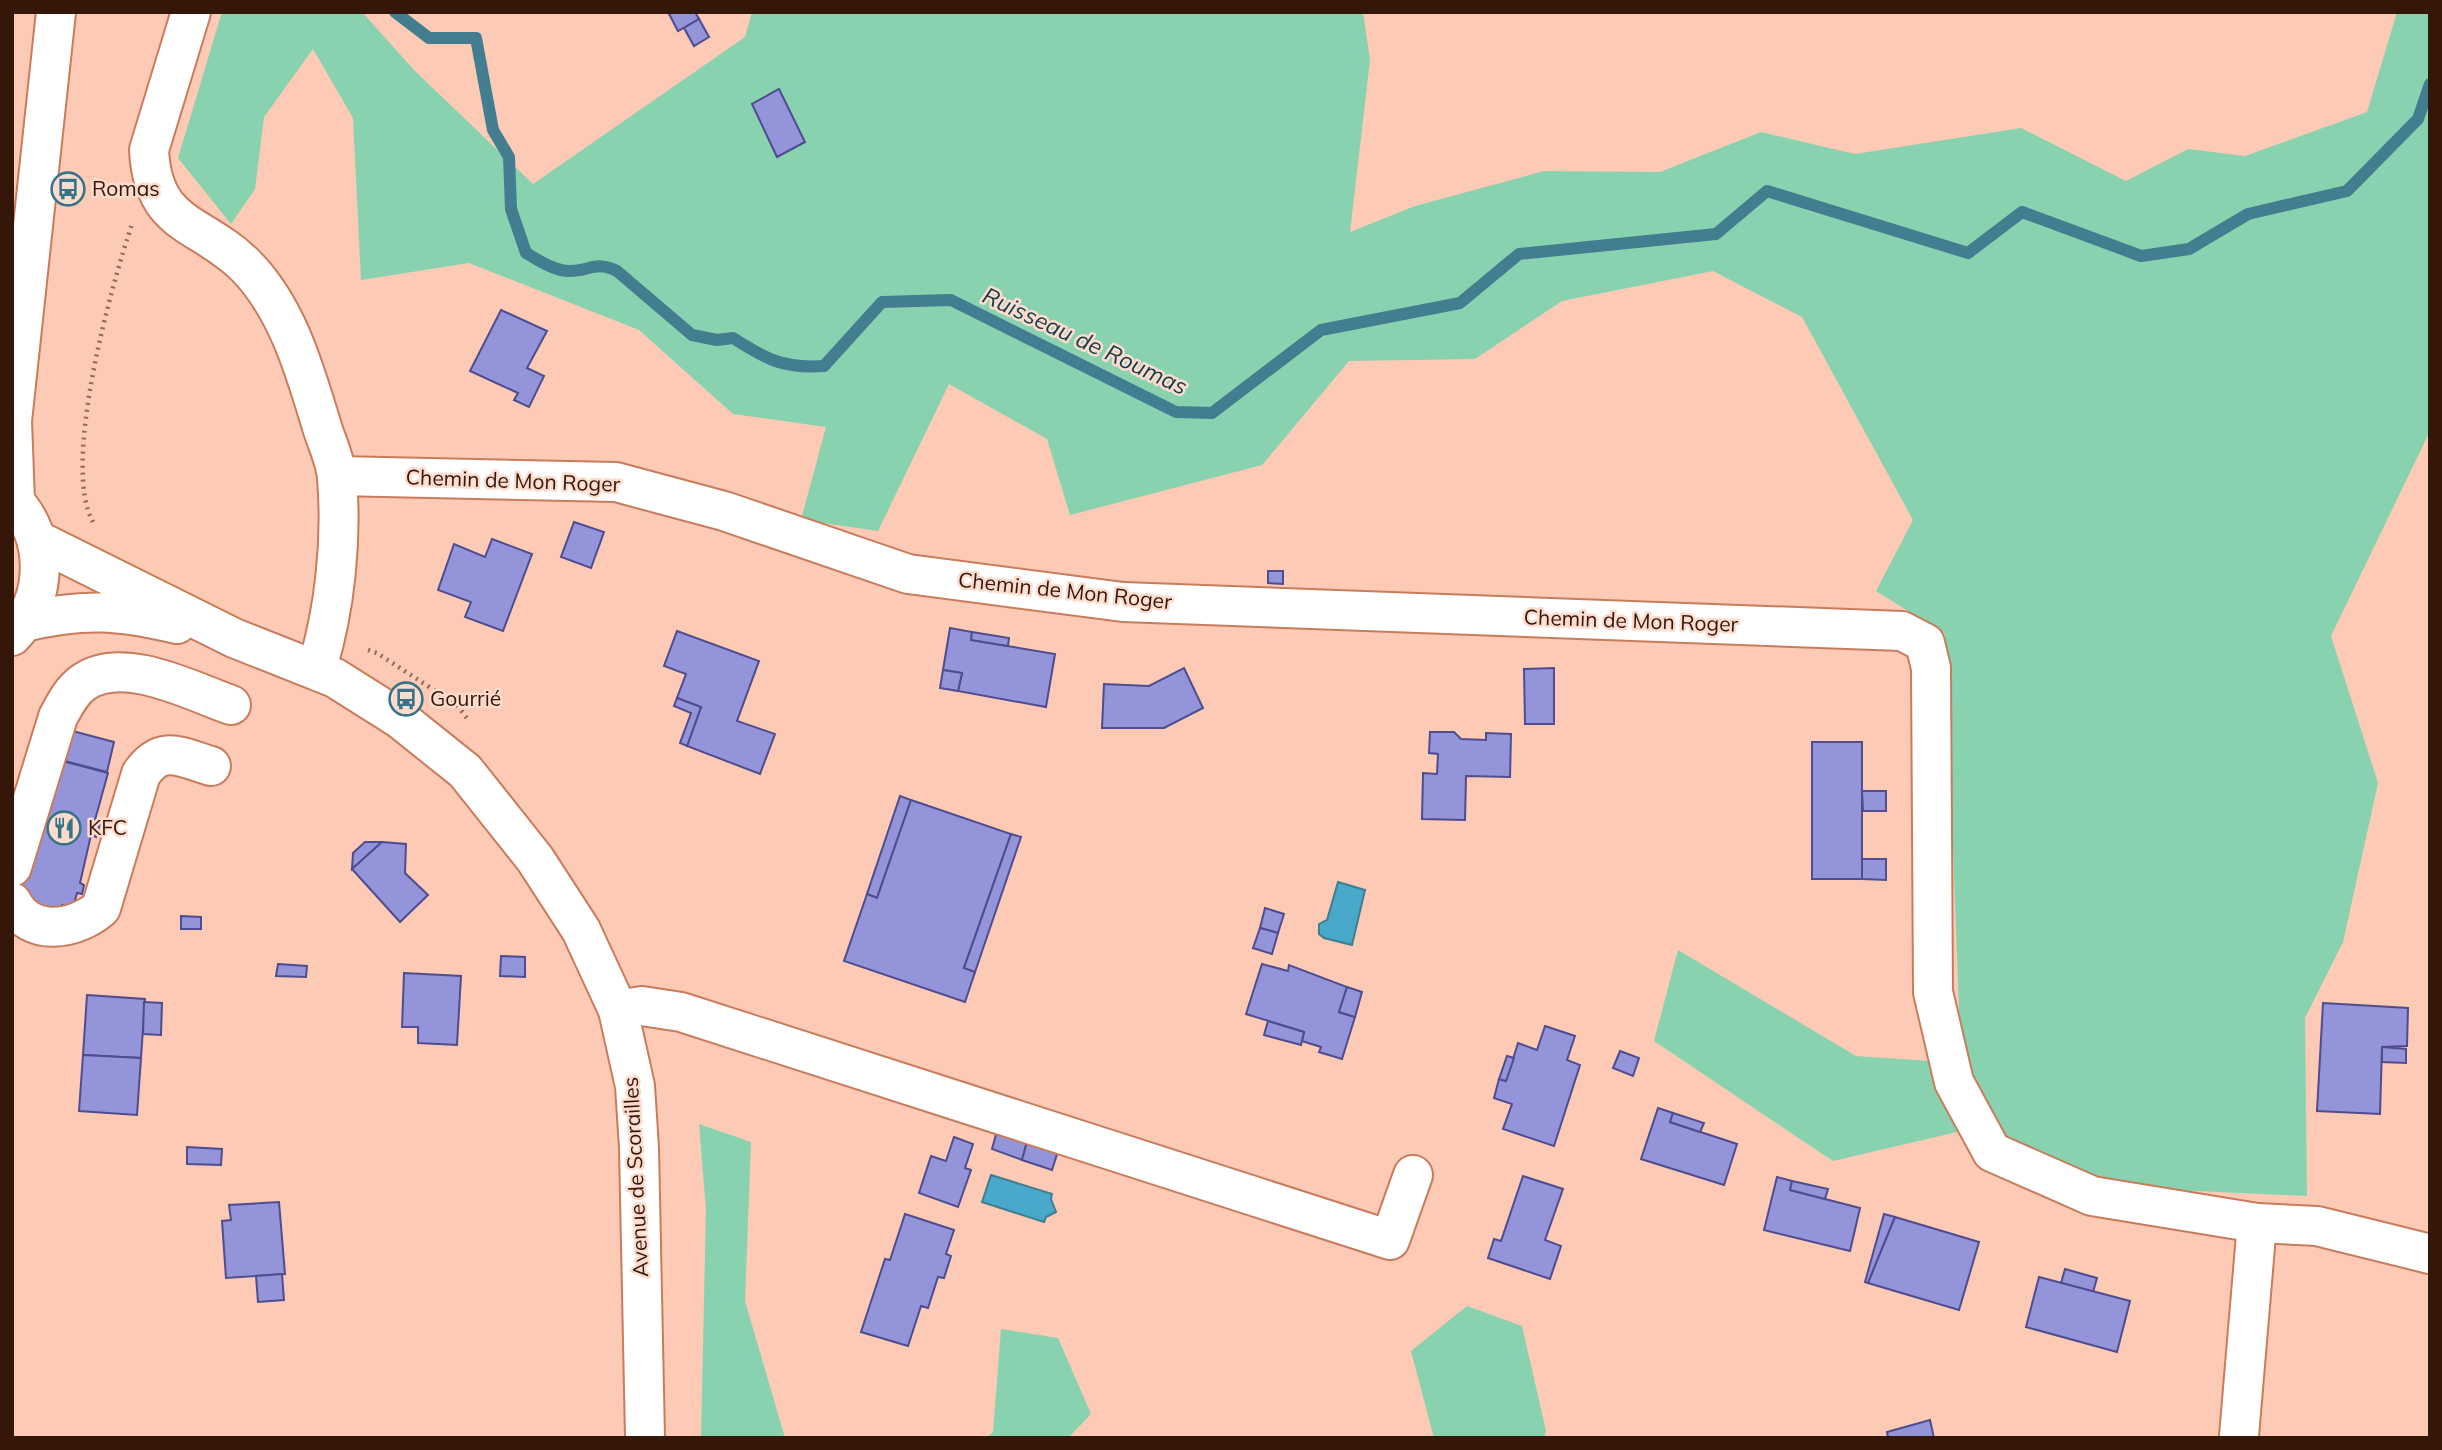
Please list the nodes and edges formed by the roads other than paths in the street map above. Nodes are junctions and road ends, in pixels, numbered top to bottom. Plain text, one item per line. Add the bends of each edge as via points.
1 (57, 12) edge
2 (191, 12) edge
3 (27, 270) junction
4 (12, 312) edge
5 (337, 476) junction
6 (13, 500) edge
7 (37, 540) junction
8 (18, 629) edge
9 (234, 638) junction
10 (317, 668) junction
11 (232, 705) dead end
12 (211, 766) dead end
13 (12, 867) edge
14 (12, 902) edge
15 (618, 1010) junction
16 (1413, 1175) dead end
17 (2257, 1223) junction
18 (2430, 1254) edge
19 (2239, 1436) edge
20 (645, 1438) edge

1 - 3 street
2 - 5 street via 149,150 156,194 174,215 244,264 271,295 302,361
3 - 4 street
3 - 6 street via 12,421
5 - 10 street via 335,577
5 - 17 street, Chemin de Mon Roger via 616,482 724,511 908,574 1123,602 1902,631 1925,643 1931,668 1933,992 1954,1082 1992,1152 2092,1196
6 - 7 street
7 - 8 street via 39,588
7 - 9 street, Avenue de Scorailles
8 - 9 street, Avenue de Scorailles via 86,610 138,615
9 - 10 street, Avenue de Scorailles
10 - 15 street, Avenue de Scorailles via 400,719 465,771 535,859 575,920
11 - 13 street via 134,672 114,671 85,681 58,717
12 - 14 street via 159,754 150,761 141,774 101,908 91,917 56,928 31,922
15 - 16 street via 642,1006 681,1012 1390,1240
15 - 20 street, Avenue de Scorailles via 635,1086 639,1148
17 - 18 street, Chemin de Mon Roger via 2316,1226
17 - 19 street

